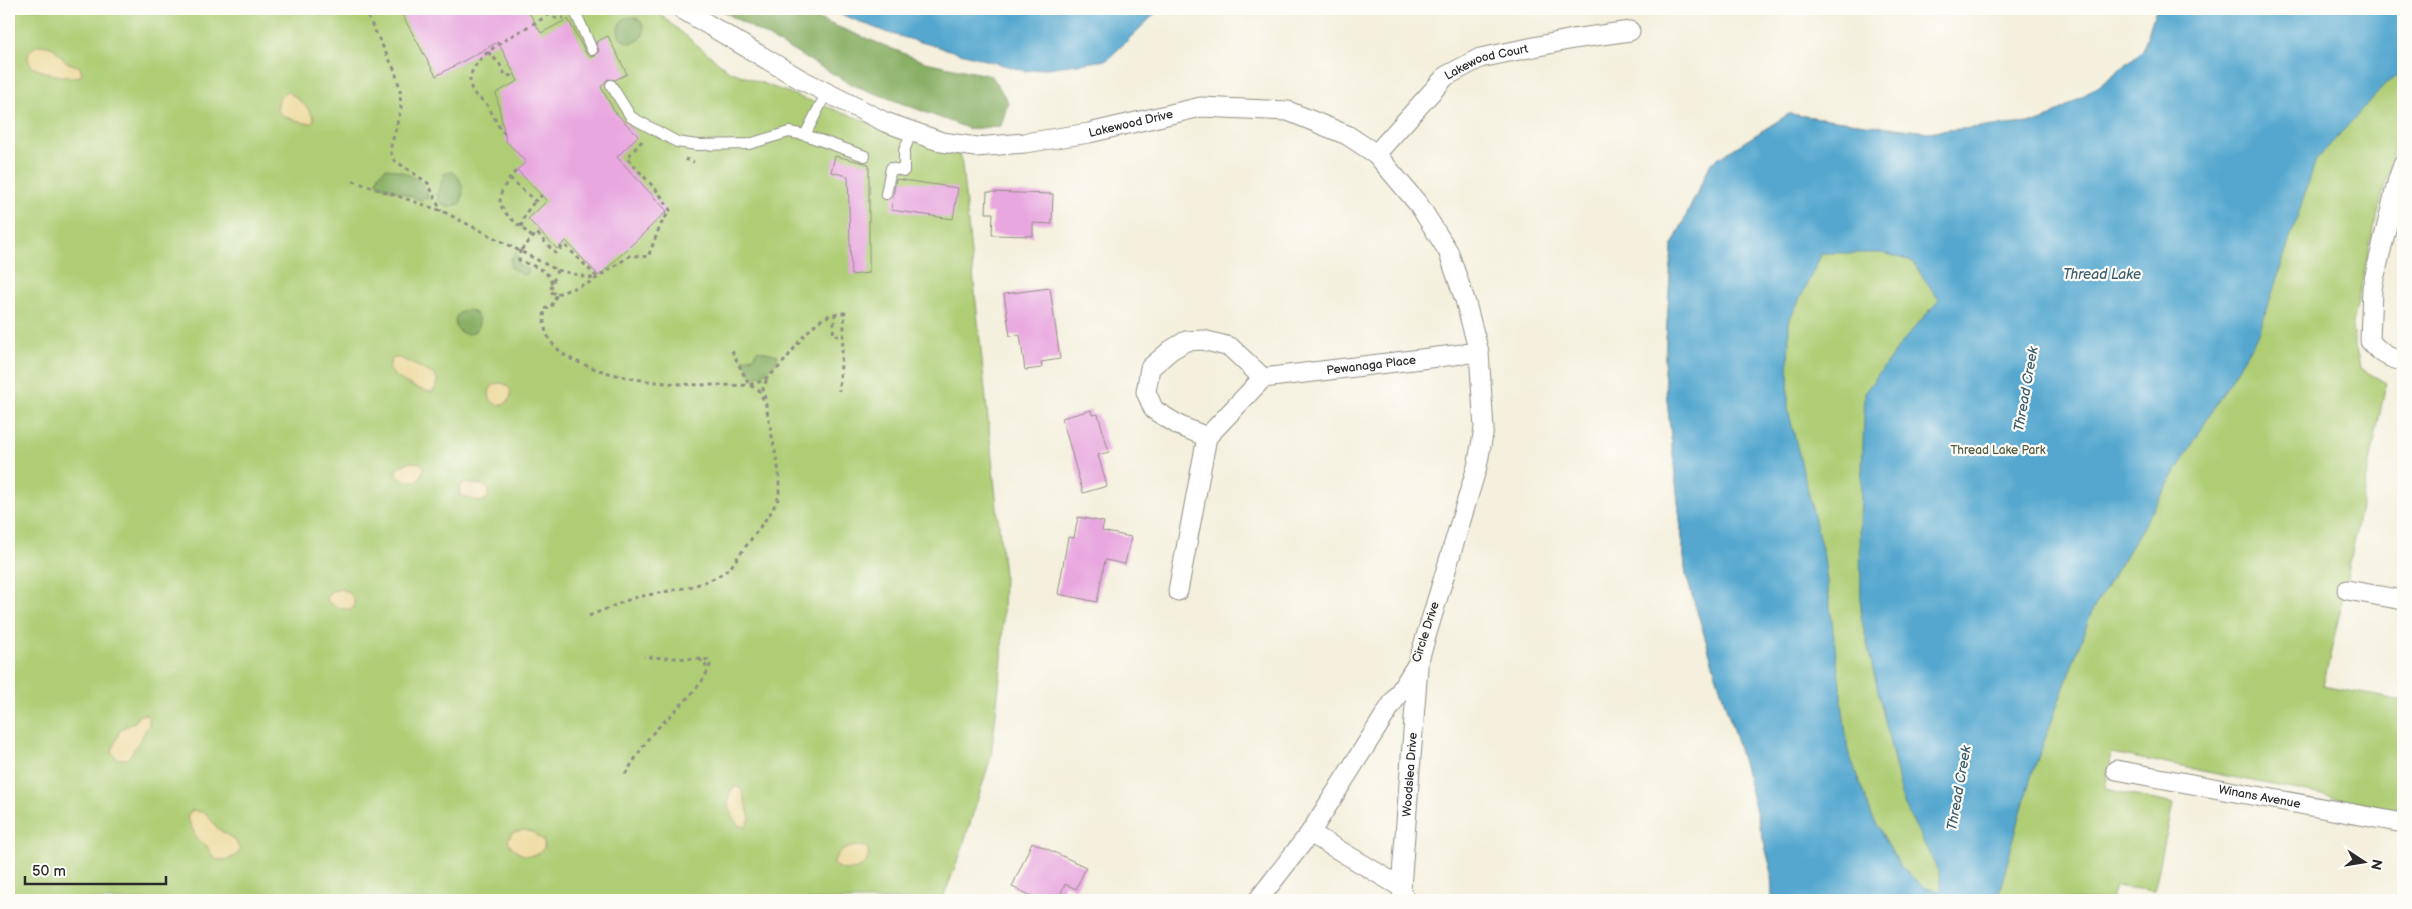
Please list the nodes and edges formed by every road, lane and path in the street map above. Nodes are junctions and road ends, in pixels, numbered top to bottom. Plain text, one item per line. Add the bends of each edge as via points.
1 (364, 9) edge
2 (574, 9) edge
3 (682, 9) edge
4 (553, 12) dead end
5 (1630, 32) dead end
6 (592, 50) dead end
7 (488, 52) junction
8 (516, 75) dead end
9 (611, 85) dead end
10 (827, 92) junction
11 (912, 130) junction
12 (505, 134) dead end
13 (805, 135) junction
14 (651, 143) dead end
15 (1376, 154) junction
16 (865, 156) dead end
17 (680, 157) dead end
18 (694, 162) dead end
19 (2403, 166) edge
20 (516, 171) dead end
21 (510, 178) junction
22 (353, 181) dead end
23 (886, 194) dead end
24 (542, 196) dead end
25 (535, 202) junction
26 (442, 211) junction
27 (521, 227) junction
28 (532, 237) junction
29 (520, 250) junction
30 (556, 270) junction
31 (596, 278) junction
32 (552, 285) junction
33 (556, 294) junction
34 (835, 313) junction
35 (843, 337) junction
36 (730, 347) dead end
37 (1479, 352) junction
38 (2396, 360) edge
39 (769, 374) junction
40 (1263, 378) junction
41 (750, 385) junction
42 (839, 391) dead end
43 (766, 404) junction
44 (1207, 437) junction
45 (2347, 590) dead end
46 (1178, 591) dead end
47 (2403, 600) edge
48 (589, 616) dead end
49 (644, 657) dead end
50 (1418, 663) junction
51 (2116, 770) dead end
52 (625, 774) dead end
53 (2403, 823) edge
54 (1310, 833) junction
55 (1402, 894) edge
56 (1258, 900) edge

1 - 26 path via 395,71 400,89 401,110 390,150 394,160 428,183
2 - 6 lane
3 - 10 street, Lakewood Drive
4 - 7 path
5 - 15 street, Lakewood Court via 1573,39 1480,58 1446,76
7 - 8 path via 506,76
7 - 12 path via 474,64 469,78 473,93 486,103 498,128
9 - 13 lane via 631,117 677,142 749,144 789,132
10 - 11 street, Lakewood Drive via 885,122
10 - 13 lane
11 - 15 street, Lakewood Drive via 942,142 976,147 1089,133 1201,107 1288,111 1347,135
11 - 23 lane via 904,151 904,171 891,168
13 - 16 lane
14 - 31 path via 643,140 627,158 659,192 670,210 648,257 631,255
15 - 37 street, Lakewood Drive via 1420,205 1448,251
17 - 18 path
19 - 38 street via 2372,288 2370,341 2378,350
20 - 21 path
21 - 25 path
21 - 27 path via 501,193 500,204 502,212
22 - 26 path
24 - 25 path
25 - 27 path via 525,214
26 - 29 path
27 - 28 path
28 - 29 path
28 - 31 path via 537,232 555,254 565,246
29 - 30 path
29 - 32 path via 519,260 546,271
30 - 31 path
30 - 32 path
31 - 33 path
32 - 33 path via 550,292
33 - 41 path via 550,309 545,308 543,323 550,339 573,360 646,382
34 - 35 path via 834,335
34 - 35 path via 844,313
34 - 39 path via 819,320 782,364
35 - 42 path
36 - 41 path
37 - 40 street, Pewanaga Place
37 - 50 street, Circle Drive via 1484,419 1477,467
39 - 41 path
39 - 43 path via 763,388
40 - 44 street
40 - 44 street via 1230,347 1203,340 1186,342 1150,368 1146,392 1154,410
41 - 43 path via 760,390
43 - 48 path via 780,492 771,512 730,568 694,586 633,598
44 - 46 street
45 - 47 street
49 - 52 path via 696,658 708,660 710,665 691,696 677,706 648,739
50 - 54 street, Circle Drive
50 - 55 street, Woodslea Drive
51 - 53 street, Winans Avenue
54 - 55 street, Woodslea Drive
54 - 56 street, Circle Drive

